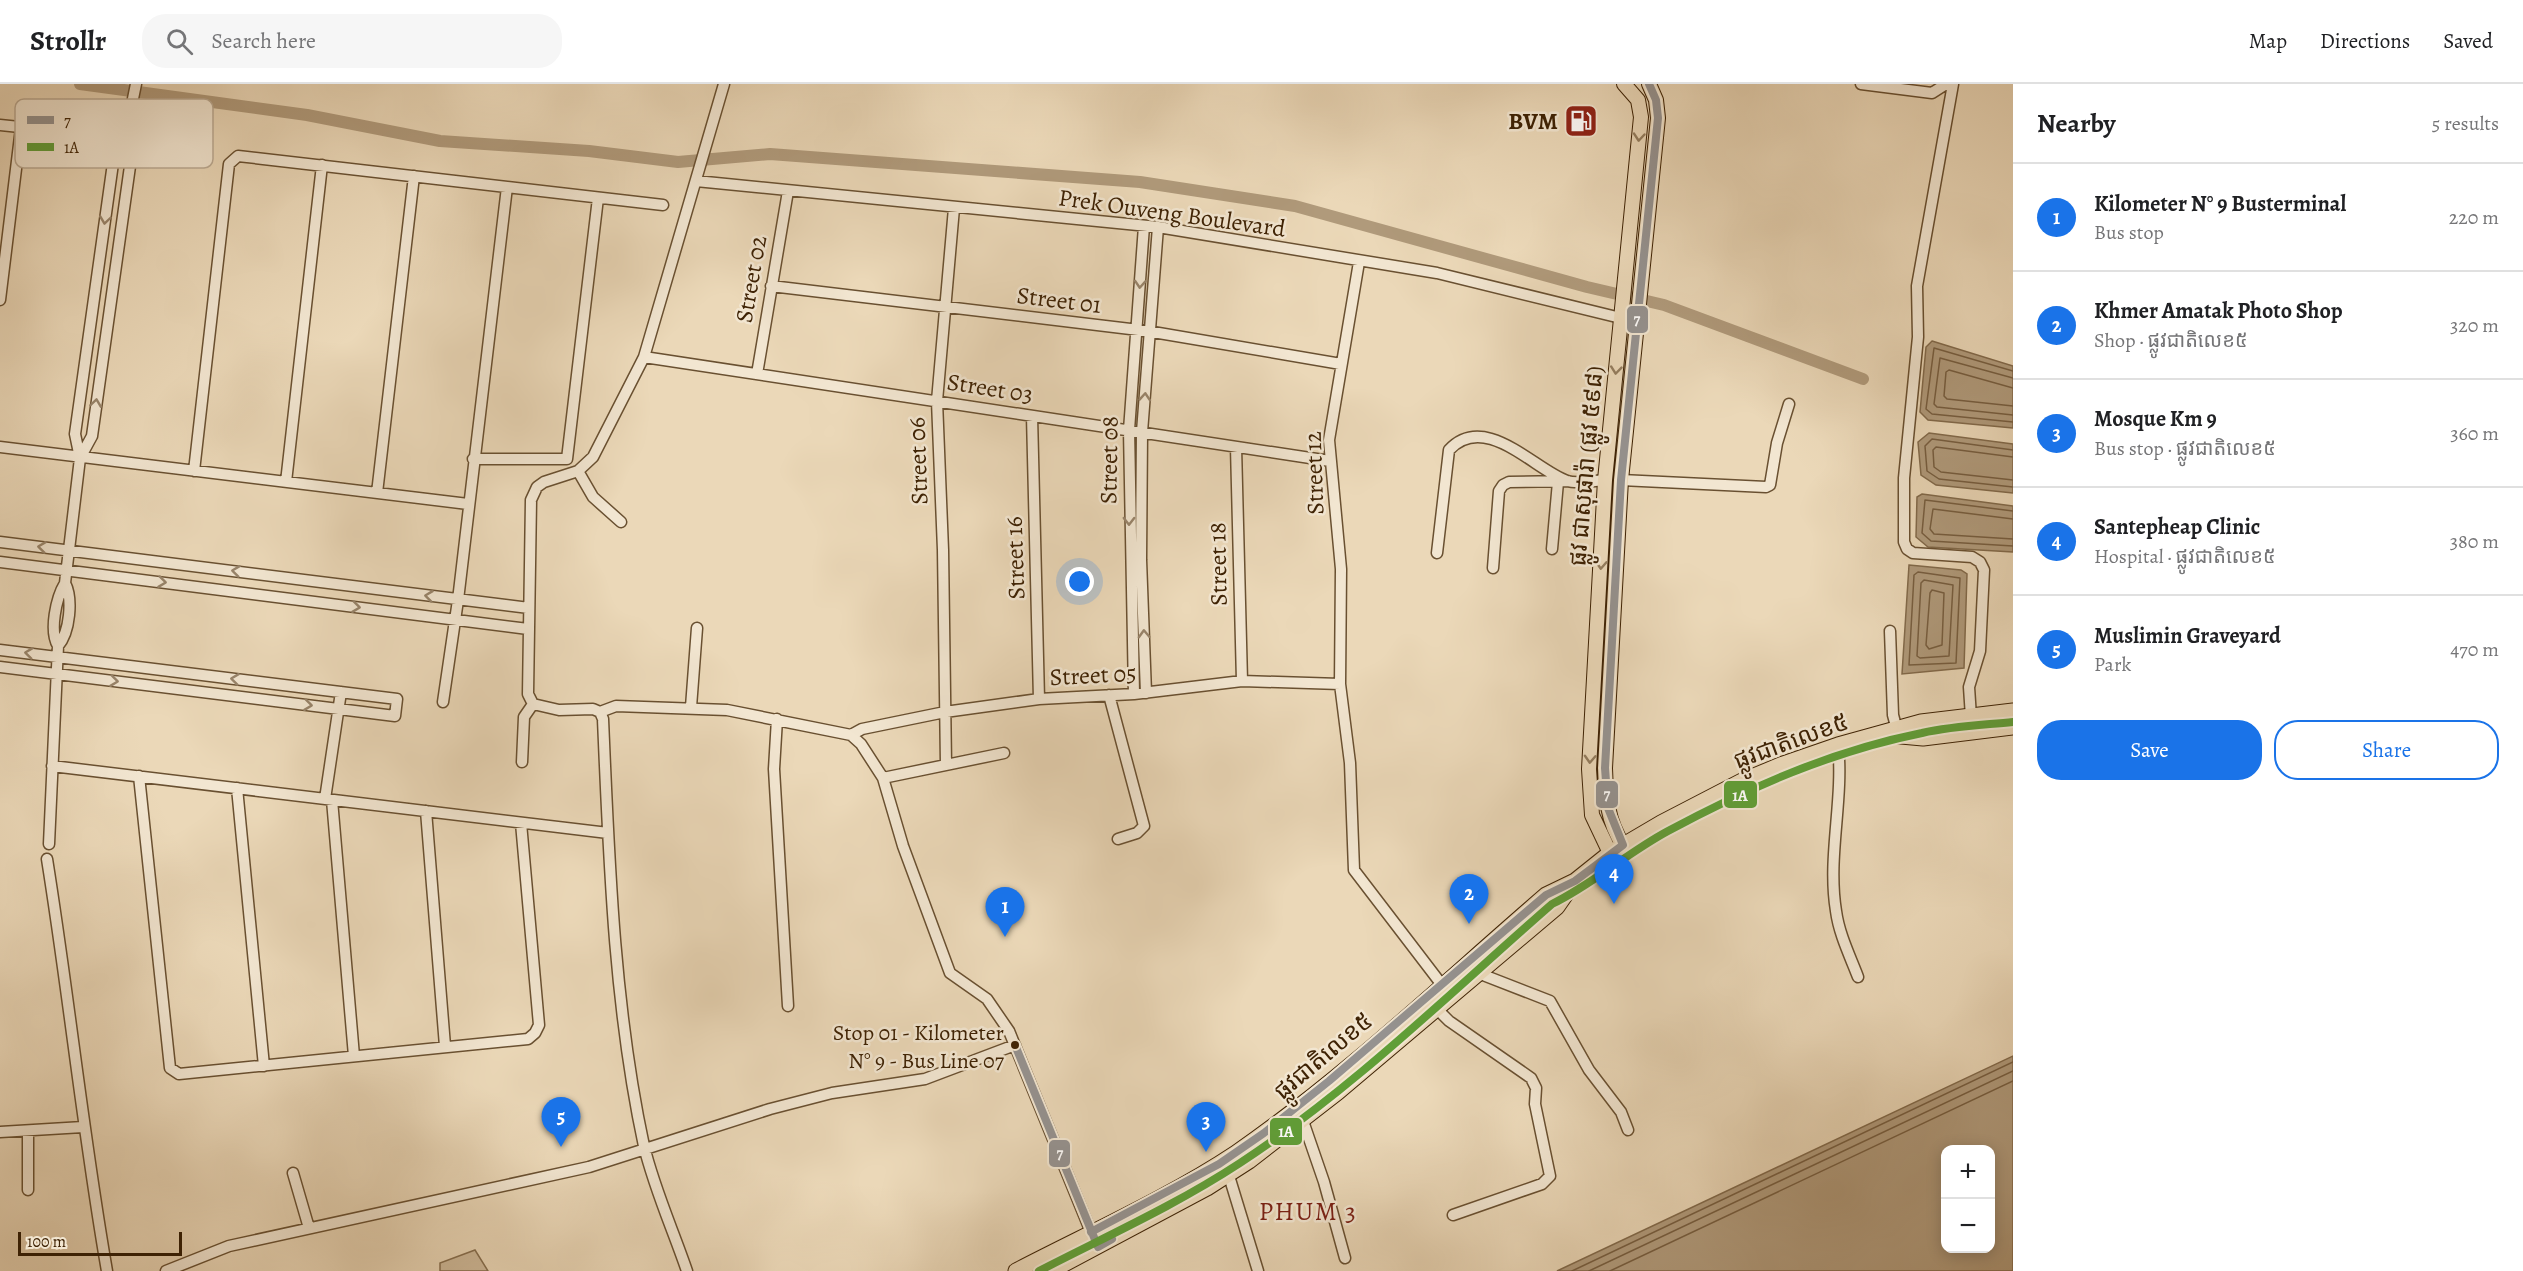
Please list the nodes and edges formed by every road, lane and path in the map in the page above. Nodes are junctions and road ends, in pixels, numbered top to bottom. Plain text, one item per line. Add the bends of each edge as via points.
1 (136, 84) edge
2 (724, 84) edge
3 (1649, 84) edge
4 (1861, 84) edge
5 (1946, 84) edge
6 (1953, 84) edge
7 (1627, 85) edge
8 (133, 99) edge
9 (0, 125) edge
10 (15, 127) edge
11 (322, 165) junction
12 (16, 168) edge
13 (112, 168) edge
14 (130, 168) edge
15 (414, 176) junction
16 (697, 177) junction
17 (507, 187) junction
18 (788, 191) junction
19 (109, 193) junction
20 (126, 195) junction
21 (598, 198) junction
22 (663, 205) dead end
23 (954, 208) junction
24 (1144, 226) junction
25 (1158, 228) junction
26 (1359, 262) junction
27 (98, 273) junction
28 (114, 275) junction
29 (771, 286) junction
30 (0, 300) edge
31 (944, 307) junction
32 (1622, 316) junction
33 (1637, 319) junction
34 (1137, 330) junction
35 (1150, 332) junction
36 (644, 357) junction
37 (1341, 364) junction
38 (757, 374) junction
39 (937, 401) junction
40 (1789, 404) dead end
41 (1032, 416) junction
42 (1129, 430) junction
43 (1142, 432) junction
44 (0, 447) edge
45 (1236, 447) junction
46 (80, 458) junction
47 (473, 459) junction
48 (1330, 461) junction
49 (194, 471) junction
50 (578, 471) junction
51 (1605, 480) junction
52 (1621, 480) junction
53 (286, 482) junction
54 (1563, 482) junction
55 (376, 493) junction
56 (468, 504) junction
57 (621, 522) dead end
58 (4, 542) edge
59 (1552, 549) dead end
60 (69, 550) junction
61 (1437, 553) dead end
62 (139, 559) junction
63 (1141, 560) junction
64 (2, 562) edge
65 (1129, 562) junction
66 (1493, 568) dead end
67 (66, 570) junction
68 (268, 576) junction
69 (137, 579) junction
70 (266, 596) junction
71 (458, 600) junction
72 (529, 608) junction
73 (455, 620) junction
74 (697, 628) dead end
75 (528, 629) junction
76 (1890, 631) dead end
77 (0, 650) edge
78 (57, 652) junction
79 (0, 667) edge
80 (56, 674) junction
81 (198, 674) junction
82 (1242, 681) junction
83 (1340, 684) junction
84 (195, 692) junction
85 (341, 692) junction
86 (1146, 693) junction
87 (1134, 694) junction
88 (1109, 695) junction
89 (1040, 699) junction
90 (443, 702) dead end
91 (533, 704) junction
92 (691, 707) junction
93 (1593, 708) junction
94 (338, 709) junction
95 (1608, 709) junction
96 (2013, 711) edge
97 (600, 712) junction
98 (945, 712) junction
99 (1971, 717) junction
100 (777, 719) junction
101 (2013, 727) edge
102 (1897, 730) junction
103 (1881, 734) junction
104 (851, 735) junction
105 (1842, 744) junction
106 (1004, 753) dead end
107 (522, 762) dead end
108 (946, 765) junction
109 (52, 766) junction
110 (139, 776) junction
111 (883, 778) junction
112 (237, 788) junction
113 (329, 799) junction
114 (426, 811) junction
115 (521, 823) junction
116 (608, 833) junction
117 (1118, 839) dead end
118 (49, 844) dead end
119 (1623, 845) junction
120 (1610, 854) junction
121 (47, 859) dead end
122 (1575, 881) junction
123 (1478, 974) junction
124 (1858, 977) dead end
125 (1442, 985) junction
126 (788, 1006) dead end
127 (1437, 1009) junction
128 (1015, 1045) junction
129 (445, 1046) junction
130 (354, 1056) junction
131 (264, 1066) junction
132 (1303, 1120) junction
133 (83, 1127) junction
134 (1628, 1130) dead end
135 (0, 1132) edge
136 (28, 1132) junction
137 (1268, 1138) junction
138 (645, 1148) junction
139 (292, 1173) dead end
140 (1228, 1176) junction
141 (28, 1190) dead end
142 (1453, 1215) dead end
143 (309, 1228) junction
144 (1091, 1232) junction
145 (1098, 1247) junction
146 (1345, 1258) dead end
147 (107, 1271) edge
148 (166, 1271) edge
149 (687, 1271) edge
150 (1016, 1271) edge
151 (1051, 1271) edge
152 (1258, 1271) edge

1 - 8 street
2 - 16 street
3 - 33 main road, ផ្លូវ ជាសុផារ៉ា (ផ្លូវ ៥៩៨) via 1658,118
4 - 5 street via 1932,93
6 - 99 street via 1917,286 1918,337 1904,478 1904,542 1913,553 1972,557 1984,570 1980,651 1969,687
7 -> 32 main road, ផ្លូវ ជាសុផារ៉ា (ផ្លូវ ៥៩៨) via 1638,100 1641,117
9 - 10 street
11 - 15 street
11 - 49 street via 238,156 229,164
11 - 53 street
12 - 30 street
13 - 19 street
14 - 20 street
15 - 17 street
15 - 55 street
16 - 18 street, Prek Ouveng Boulevard
16 - 36 street
17 - 21 street
17 - 47 street
18 - 23 street, Prek Ouveng Boulevard
18 - 29 street, Street 02
19 - 20 street
19 -> 27 street
20 - 28 street
21 - 22 street
21 - 47 street via 567,459
23 - 24 street, Prek Ouveng Boulevard
23 - 31 street, Street 06
24 - 25 street, Prek Ouveng Boulevard
24 -> 34 street, Street 08
25 - 26 street, Prek Ouveng Boulevard
25 - 35 street
26 - 32 street, Prek Ouveng Boulevard via 1437,273
26 - 37 street, Street 12
27 - 28 street
27 - 46 street via 75,434
46 -> 28 street via 92,436
29 - 31 street, Street 01
29 - 38 street, Street 02
31 - 34 street, Street 01
31 - 39 street, Street 06
32 - 33 street, Prek Ouveng Boulevard
32 -> 51 main road, ផ្លូវ ជាសុផារ៉ា (ផ្លូវ ៥៩៨)
33 - 52 main road, ផ្លូវ ជាសុផារ៉ា (ផ្លូវ ៥៩៨)
34 - 35 street, Street 01
34 - 42 street, Street 08
35 - 37 street, Street 01
43 -> 35 street
36 - 38 street, Street 03
36 - 50 street via 593,457
37 - 48 street, Street 12 via 1329,441
38 - 39 street, Street 03
39 - 41 street, Street 03
39 - 98 street, Street 06
40 - 52 street via 1770,485 1766,487
41 - 42 street, Street 03
41 - 89 street, Street 16
42 - 43 street, Street 03
42 -> 65 street, Street 08
43 - 45 street, Street 03
43 - 63 street
44 - 46 street
45 - 48 street, Street 03
45 - 82 street, Street 18
46 - 49 street
46 - 60 street
47 - 56 street
48 - 83 street, Street 12 via 1341,569
49 - 53 street
50 - 57 street via 593,497
50 - 72 street via 544,482 531,500
51 - 54 street
51 -> 93 main road, ផ្លូវ ជាសុផារ៉ា (ផ្លូវ ៥៩៨)
52 - 95 main road, ផ្លូវ ជាសុផារ៉ា (ផ្លូវ ៥៩៨)
53 - 55 street
54 - 59 street
54 - 61 street via 1504,444 1485,438 1455,444 1449,450
54 - 66 street via 1503,485 1499,491
55 - 56 street
56 - 71 street
60 -> 58 street
58 - 64 street
60 - 62 street
60 - 67 street
68 -> 62 street
62 - 69 street
63 - 65 street
86 -> 63 street
64 - 67 street
65 - 87 street, Street 08
67 - 69 street
67 - 78 street via 53,639
68 - 70 street
71 -> 68 street
69 -> 70 street
70 -> 73 street
71 - 72 street
71 - 73 street
72 - 75 street
73 - 75 street
73 - 90 street
74 - 92 street
75 - 91 street via 528,694
76 - 102 street
78 -> 77 street
78 - 80 street
78 - 81 street
79 - 80 street
80 -> 84 street
80 - 109 street
81 - 84 street
85 -> 81 street
82 - 83 street, Street 05
82 - 86 street, Street 05
83 - 125 street, Street 12 via 1350,763 1354,870
84 -> 94 street
85 - 94 street
85 - 94 street via 397,699 395,716
86 - 87 street, Street 05
87 - 88 street, Street 05
88 - 89 street, Street 05
88 - 117 street via 1144,826 1137,833
89 - 98 street, Street 05
91 - 97 street
91 - 107 street via 524,717
92 - 97 street via 616,706
92 - 100 street
93 - 95 main road
93 -> 120 main road, ផ្លូវ ជាសុផារ៉ា (ផ្លូវ ៥៩៨) via 1590,798 1596,828
94 - 113 street
95 - 119 main road, ផ្លូវ ជាសុផារ៉ា (ផ្លូវ ៥៩៨) via 1607,808
96 - 99 highway, ផ្លូវជាតិលេខ៥
97 - 116 street
98 - 104 street, Street 05 via 862,729
98 - 108 street, Street 06
99 - 102 highway, ផ្លូវជាតិលេខ៥ via 1921,722
100 - 104 street
100 - 126 street via 774,769
101 - 103 highway, ផ្លូវជាតិលេខ៥ via 1923,738
102 - 103 highway, ផ្លូវជាតិលេខ៥
103 - 105 highway, ផ្លូវជាតិលេខ៥
104 - 111 street
105 - 119 highway, ផ្លូវជាតិលេខ៥ via 1742,781
105 - 124 street via 1834,875 1836,911
106 - 108 street
108 - 111 street
109 - 110 street
109 - 118 street
110 - 112 street
110 - 131 street via 170,1068 179,1074
111 - 128 street via 903,846 950,973 987,999
112 - 113 street
112 - 131 street
113 - 114 street
113 - 130 street
114 - 115 street
114 - 129 street
115 - 116 street
115 - 129 street via 539,1026 528,1039
116 - 138 street via 629,1060
119 - 120 highway, ផ្លូវជាតិលេខ៥
120 - 122 highway, ផ្លូវជាតិលេខ៥
121 - 133 street
122 - 123 highway, ផ្លូវជាតិលេខ៥ via 1557,907
122 - 125 highway, ផ្លូវជាតិលេខ៥ via 1546,895
123 - 127 highway, ផ្លូវជាតិលេខ៥
123 - 134 street via 1550,1001 1589,1070 1621,1112
125 - 137 highway, ផ្លូវជាតិលេខ៥
127 - 132 highway, ផ្លូវជាតិលេខ៥
127 - 142 street via 1531,1078 1536,1088 1534,1104 1550,1176 1542,1184
128 - 138 street via 925,1079 832,1093
128 - 144 street
129 - 130 street
130 - 131 street
132 - 137 highway, ផ្លូវជាតិលេខ៥
132 - 146 street
133 - 136 street
133 - 147 street
135 - 136 street
136 - 141 street
137 - 140 highway, ផ្លូវជាតិលេខ៥
137 - 144 highway, ផ្លូវជាតិលេខ៥
138 - 143 street via 589,1167
138 - 149 street
139 - 143 street
140 - 145 highway, ផ្លូវជាតិលេខ៥
140 - 152 street
143 - 148 street via 229,1246
144 - 145 street
144 - 150 highway, ផ្លូវជាតិលេខ៥
145 - 151 highway, ផ្លូវជាតិលេខ៥

